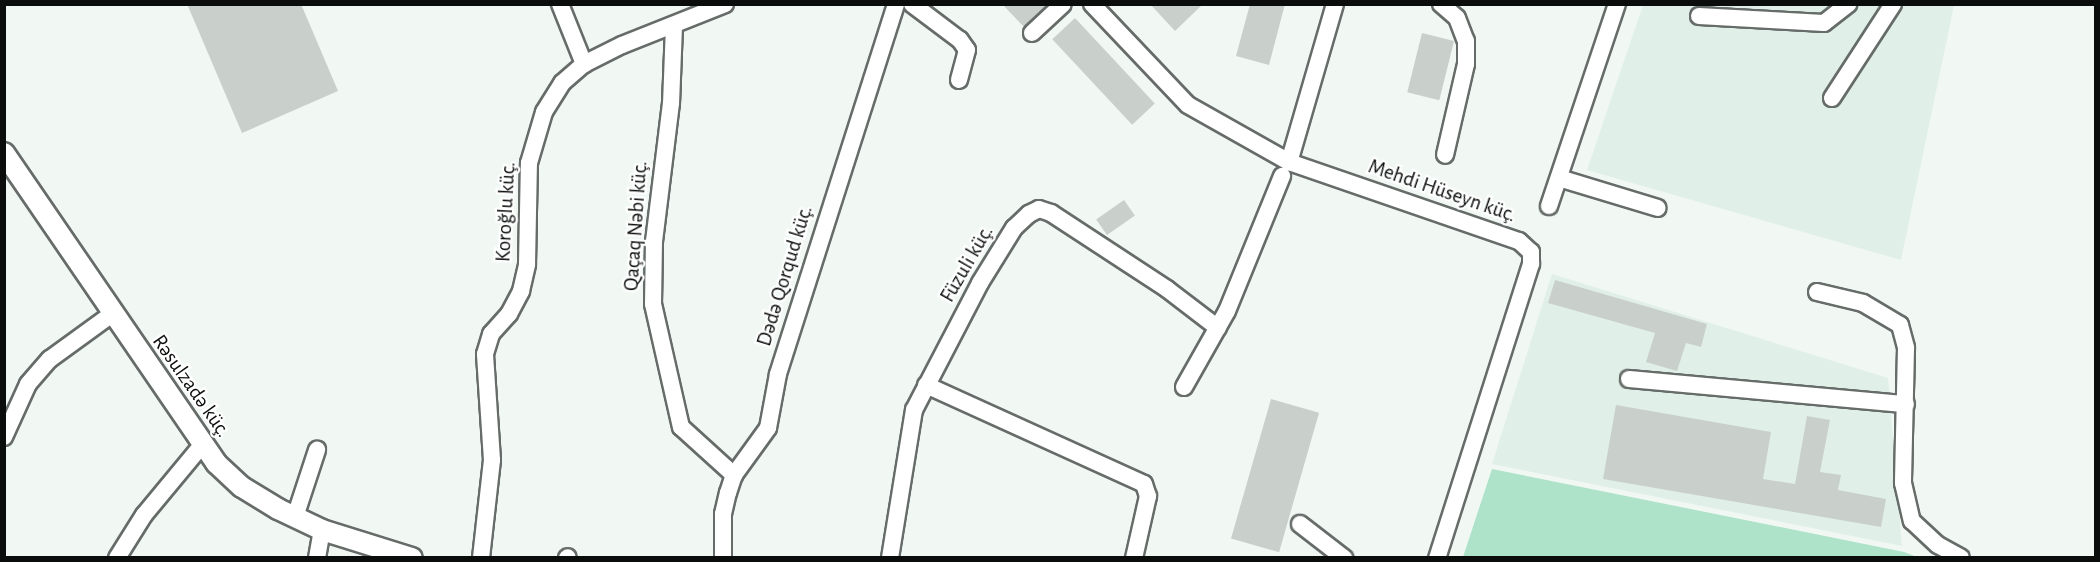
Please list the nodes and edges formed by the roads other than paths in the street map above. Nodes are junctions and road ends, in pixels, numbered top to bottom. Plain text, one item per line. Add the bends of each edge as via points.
1 (560, 4) edge
2 (725, 4) edge
3 (896, 4) edge
4 (912, 4) edge
5 (1063, 4) edge
6 (1092, 4) edge
7 (1335, 4) edge
8 (1441, 4) edge
9 (1617, 4) edge
10 (1848, 4) edge
11 (1893, 4) edge
12 (1764, 12) edge
13 (1699, 16) dead end
14 (674, 26) junction
15 (1032, 33) dead end
16 (584, 64) junction
17 (959, 80) dead end
18 (1832, 98) dead end
19 (4, 153) edge
20 (1444, 155) dead end
21 (1285, 169) junction
22 (1559, 178) junction
23 (1549, 206) dead end
24 (1658, 208) dead end
25 (1817, 292) dead end
26 (112, 314) junction
27 (1218, 328) junction
28 (1629, 379) dead end
29 (926, 385) junction
30 (1184, 387) dead end
31 (1906, 404) junction
32 (4, 437) edge
33 (203, 444) junction
34 (317, 450) dead end
35 (734, 475) junction
36 (295, 517) junction
37 (1300, 524) dead end
38 (322, 530) junction
39 (117, 558) edge
40 (317, 558) edge
41 (412, 558) edge
42 (481, 558) edge
43 (723, 558) edge
44 (890, 558) edge
45 (1134, 558) edge
46 (1344, 558) edge
47 (1437, 558) edge
48 (1961, 558) edge

1 - 16 street
2 - 14 street, Koroğlu küç.
3 - 35 street, Dədə Qorqud küç. via 781,363 768,428
4 - 17 street via 960,40 967,50
5 - 15 street
6 - 21 street via 1188,105
7 - 21 street
8 - 20 street via 1457,18 1466,42 1466,64
9 - 22 street, Mehdi Hüseyn küç.
10 - 12 street via 1824,23
11 - 18 street
12 - 13 street
14 - 16 street, Koroğlu küç.
14 - 35 street, Qaçaq Nəbi küç. via 671,103 654,241 653,304 681,427
16 - 42 street, Koroğlu küç. via 562,82 544,112 529,163 527,264 521,291 509,314 491,334 485,354 492,460
19 - 26 main road, Rəsulzadə küç.
21 - 27 street
21 - 47 street, Mehdi Hüseyn küç. via 1519,241 1531,252 1531,264
22 - 23 street, Mehdi Hüseyn küç.
22 - 24 street
25 - 31 street via 1863,303 1900,325 1906,348
26 - 32 street via 50,358 28,384
26 - 33 main road, Rəsulzadə küç.
27 - 29 street, Füzuli küç. via 1167,289 1039,208 1014,228
27 - 30 street
28 - 31 street
29 - 44 street, Füzuli küç. via 914,410
29 - 45 street via 1144,484 1148,496
31 - 48 street via 1903,483 1912,521 1938,545
33 - 36 main road, Rəsulzadə küç. via 242,488
33 - 39 street via 144,514
34 - 36 street
35 - 43 street, Dədə Qorqud küç. via 723,514
36 - 38 main road, Rəsulzadə küç.
37 - 46 street
38 - 40 street
38 - 41 main road, Rəsulzadə küç.

